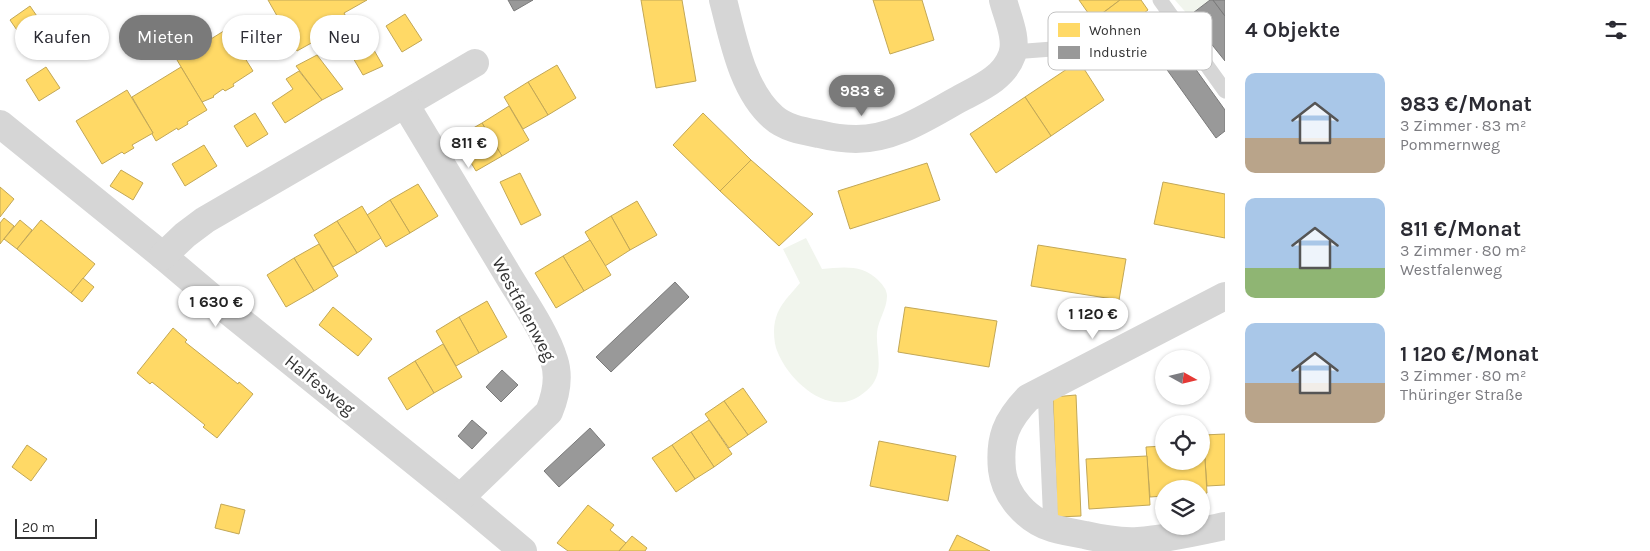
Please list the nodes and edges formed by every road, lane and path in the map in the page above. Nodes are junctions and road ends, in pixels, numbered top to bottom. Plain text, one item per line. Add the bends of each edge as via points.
1 (723, 0) edge
2 (1003, 0) edge
3 (1160, 0) edge
4 (1169, 12) edge
5 (1048, 49) edge
6 (1013, 52) junction
7 (475, 63) dead end
8 (1210, 70) edge
9 (1225, 91) edge
10 (405, 104) junction
11 (0, 124) edge
12 (163, 256) junction
13 (1225, 296) edge
14 (1045, 388) junction
15 (460, 498) junction
16 (1225, 526) edge
17 (1051, 527) junction
18 (522, 551) edge

1 - 6 street via 754,96 774,118 786,125 823,135 857,139 897,131 992,80 1002,72
2 - 6 street
3 - 4 lane
5 - 6 lane
7 - 10 street
8 - 9 lane
10 - 12 street via 205,220
10 - 15 street, Westfalenweg via 540,329 557,374 549,412
11 - 12 street, Halfesweg
12 - 15 street, Halfesweg
13 - 14 street
14 - 17 lane
14 - 17 street via 1024,402 1005,430 1002,466 1003,480 1012,497 1030,516
15 - 18 street, Halfesweg
16 - 17 street via 1138,541 1102,539

